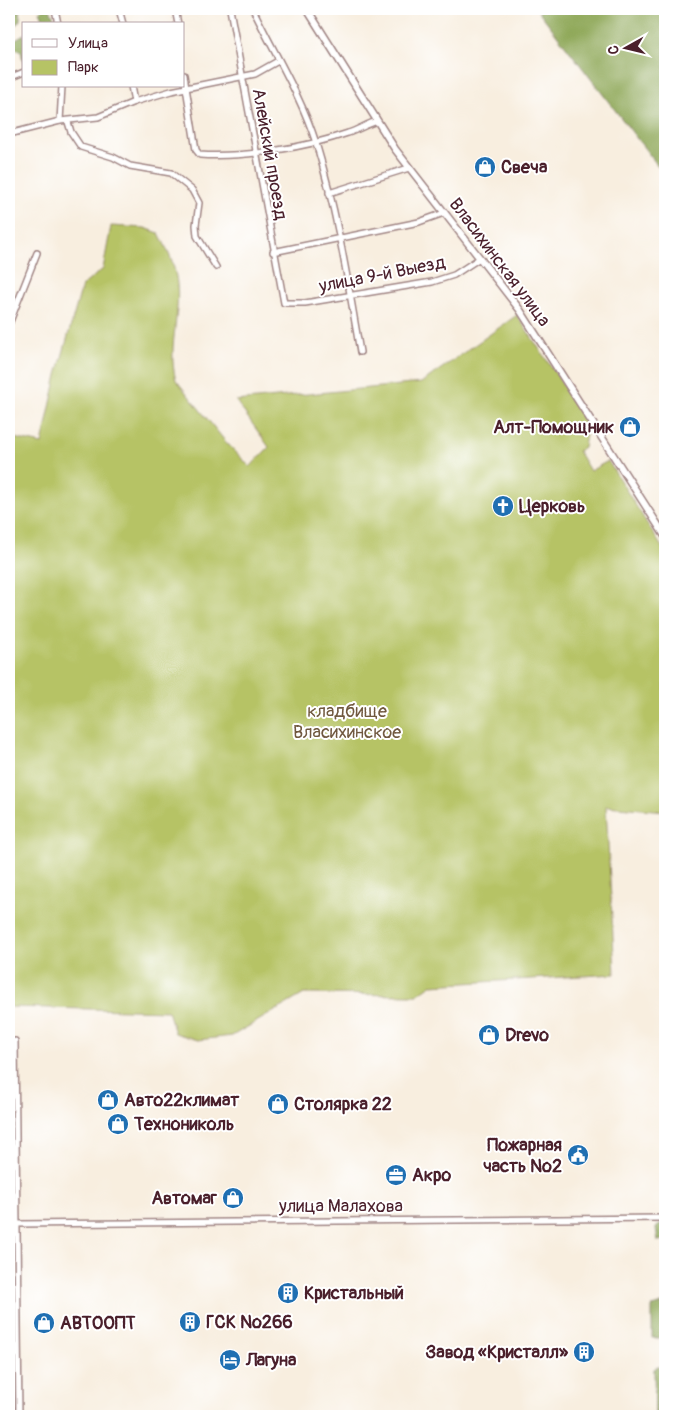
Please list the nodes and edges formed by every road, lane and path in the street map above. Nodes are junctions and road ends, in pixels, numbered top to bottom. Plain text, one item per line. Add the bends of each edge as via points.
1 (55, 9) edge
2 (119, 9) edge
3 (175, 9) edge
4 (230, 9) edge
5 (253, 9) edge
6 (306, 9) edge
7 (58, 22) edge
8 (122, 22) edge
9 (178, 22) edge
10 (278, 61) junction
11 (22, 73) edge
12 (242, 77) junction
13 (9, 78) edge
14 (62, 88) edge
15 (131, 88) edge
16 (185, 88) junction
17 (134, 102) junction
18 (60, 121) junction
19 (377, 121) junction
20 (68, 122) junction
21 (9, 134) edge
22 (315, 142) junction
23 (257, 153) junction
24 (409, 168) junction
25 (9, 188) edge
26 (329, 193) junction
27 (9, 204) edge
28 (444, 213) junction
29 (339, 240) junction
30 (273, 252) junction
31 (37, 253) dead end
32 (480, 258) junction
33 (216, 267) dead end
34 (350, 295) junction
35 (284, 303) joint
36 (9, 324) edge
37 (360, 352) dead end
38 (665, 536) edge
39 (15, 1041) dead end
40 (665, 1218) edge
41 (17, 1224) junction
42 (19, 1416) edge

1 - 7 street
2 - 8 street
3 - 9 street
4 - 12 street, Алейский проезд
5 - 10 street
6 - 19 street, Власихинская улица
10 - 12 street via 255,74
10 - 22 street via 295,92
11 - 13 street
12 - 16 street
12 - 23 street, Алейский проезд
14 - 18 street
15 - 17 street
16 - 17 street
16 - 23 street via 196,150 200,155
17 - 20 street via 98,117
18 - 20 street
18 - 21 street
19 - 22 street
19 - 24 street, Власихинская улица
20 - 33 street via 80,147 130,166 171,173 192,190 199,203 197,236
22 - 23 street
22 - 26 street
23 - 30 street, Алейский проезд
24 - 26 street
24 - 28 street, Власихинская улица
25 - 27 street via 12,197
26 - 29 street
28 - 29 street
28 - 32 street, Власихинская улица
29 - 30 street
29 - 34 street
30 - 35 street, Алейский проезд
31 - 36 street
32 - 34 street, улица 9-й Выезд via 454,275 432,282
32 - 38 street, Власихинская улица via 536,334
34 - 35 street, улица 9-й Выезд
34 - 37 street
39 - 41 street
40 - 41 street, улица Малахова
41 - 42 street

